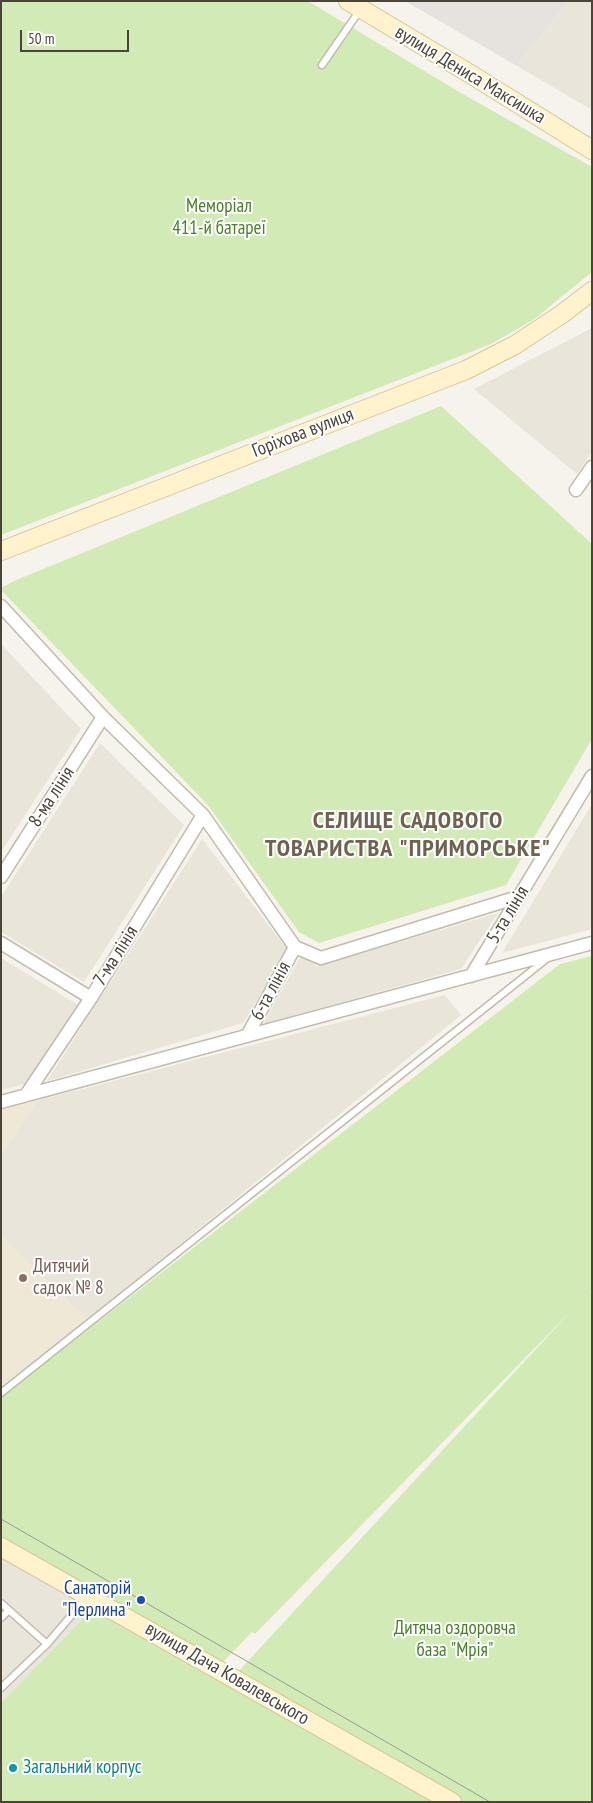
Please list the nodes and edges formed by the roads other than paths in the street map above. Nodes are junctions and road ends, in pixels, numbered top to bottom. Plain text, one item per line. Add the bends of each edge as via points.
1 (358, 4) edge
2 (322, 65) dead end
3 (592, 150) edge
4 (592, 291) edge
5 (592, 467) edge
6 (576, 490) dead end
7 (1, 551) edge
8 (1, 606) edge
9 (103, 717) junction
10 (592, 776) edge
11 (203, 815) junction
12 (1, 877) edge
13 (518, 897) junction
14 (1, 943) edge
15 (592, 943) edge
16 (295, 947) junction
17 (554, 954) junction
18 (471, 976) junction
19 (91, 998) junction
20 (247, 1036) junction
21 (26, 1095) junction
22 (1, 1102) edge
23 (1, 1393) edge
24 (1, 1546) edge
25 (88, 1595) junction
26 (1, 1602) edge
27 (9, 1610) junction
28 (1, 1618) edge
29 (46, 1644) junction
30 (1, 1688) edge
31 (452, 1802) edge

1 - 2 lane
1 - 3 street, вулиця Дениса Максишка
4 - 7 street, Горіхова вулиця via 515,345 466,370
5 - 6 street
8 - 9 street
9 - 11 street
9 - 12 street, 8-ма лінія
10 - 13 street, 5-та лінія
11 - 16 street
11 - 19 street, 7-ма лінія
13 - 16 street via 321,958
13 - 18 street, 5-та лінія
14 - 19 street
15 - 17 street
16 - 20 street, 6-та лінія
17 - 18 street
17 - 23 lane
18 - 20 street
19 - 21 street, 7-ма лінія
20 - 21 street
21 - 22 street
24 - 25 street, вулиця Дача Ковалевського
25 - 29 lane
25 - 31 street, вулиця Дача Ковалевського
26 - 27 lane
27 - 28 lane
27 - 29 lane
29 - 30 lane

